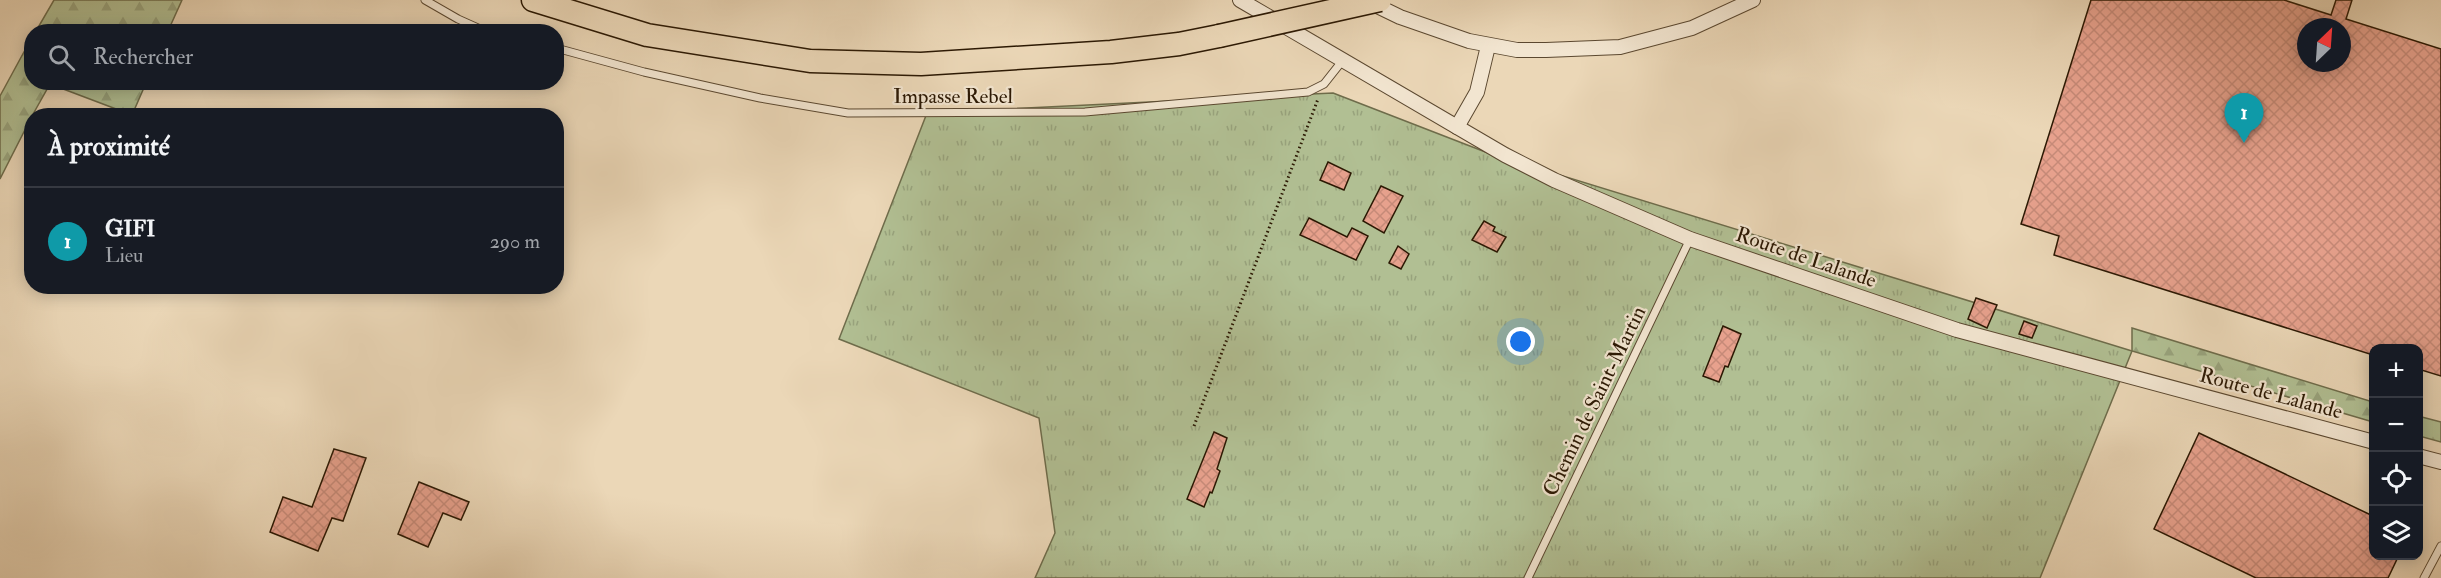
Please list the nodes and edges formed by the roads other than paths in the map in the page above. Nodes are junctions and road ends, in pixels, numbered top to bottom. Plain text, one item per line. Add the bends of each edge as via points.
1 (425, 0) edge
2 (532, 0) edge
3 (1240, 0) edge
4 (1364, 0) edge
5 (1380, 0) edge
6 (1753, 0) edge
7 (469, 24) edge
8 (1488, 46) junction
9 (564, 50) edge
10 (1343, 60) junction
11 (1457, 127) junction
12 (1690, 239) junction
13 (2369, 441) edge
14 (2423, 457) edge
15 (2441, 462) edge
16 (2441, 546) edge
17 (1528, 578) edge
18 (2424, 578) edge

1 - 7 lane
2 - 5 main road, bridge via 647,34 810,61 921,64 1179,44
3 - 10 street, Route de Lalande
4 - 8 street via 1438,32
6 - 8 street via 1692,28 1620,47 1536,50
8 - 11 street via 1477,92
9 - 10 lane, Impasse Rebel via 725,90 848,113 1085,112 1308,92 1324,84
10 - 11 street, Route de Lalande
11 - 12 street, Route de Lalande via 1554,180
12 - 13 street, Route de Lalande via 1957,330
12 - 17 lane, Chemin de Saint-Martin
14 - 15 street
16 - 18 lane

